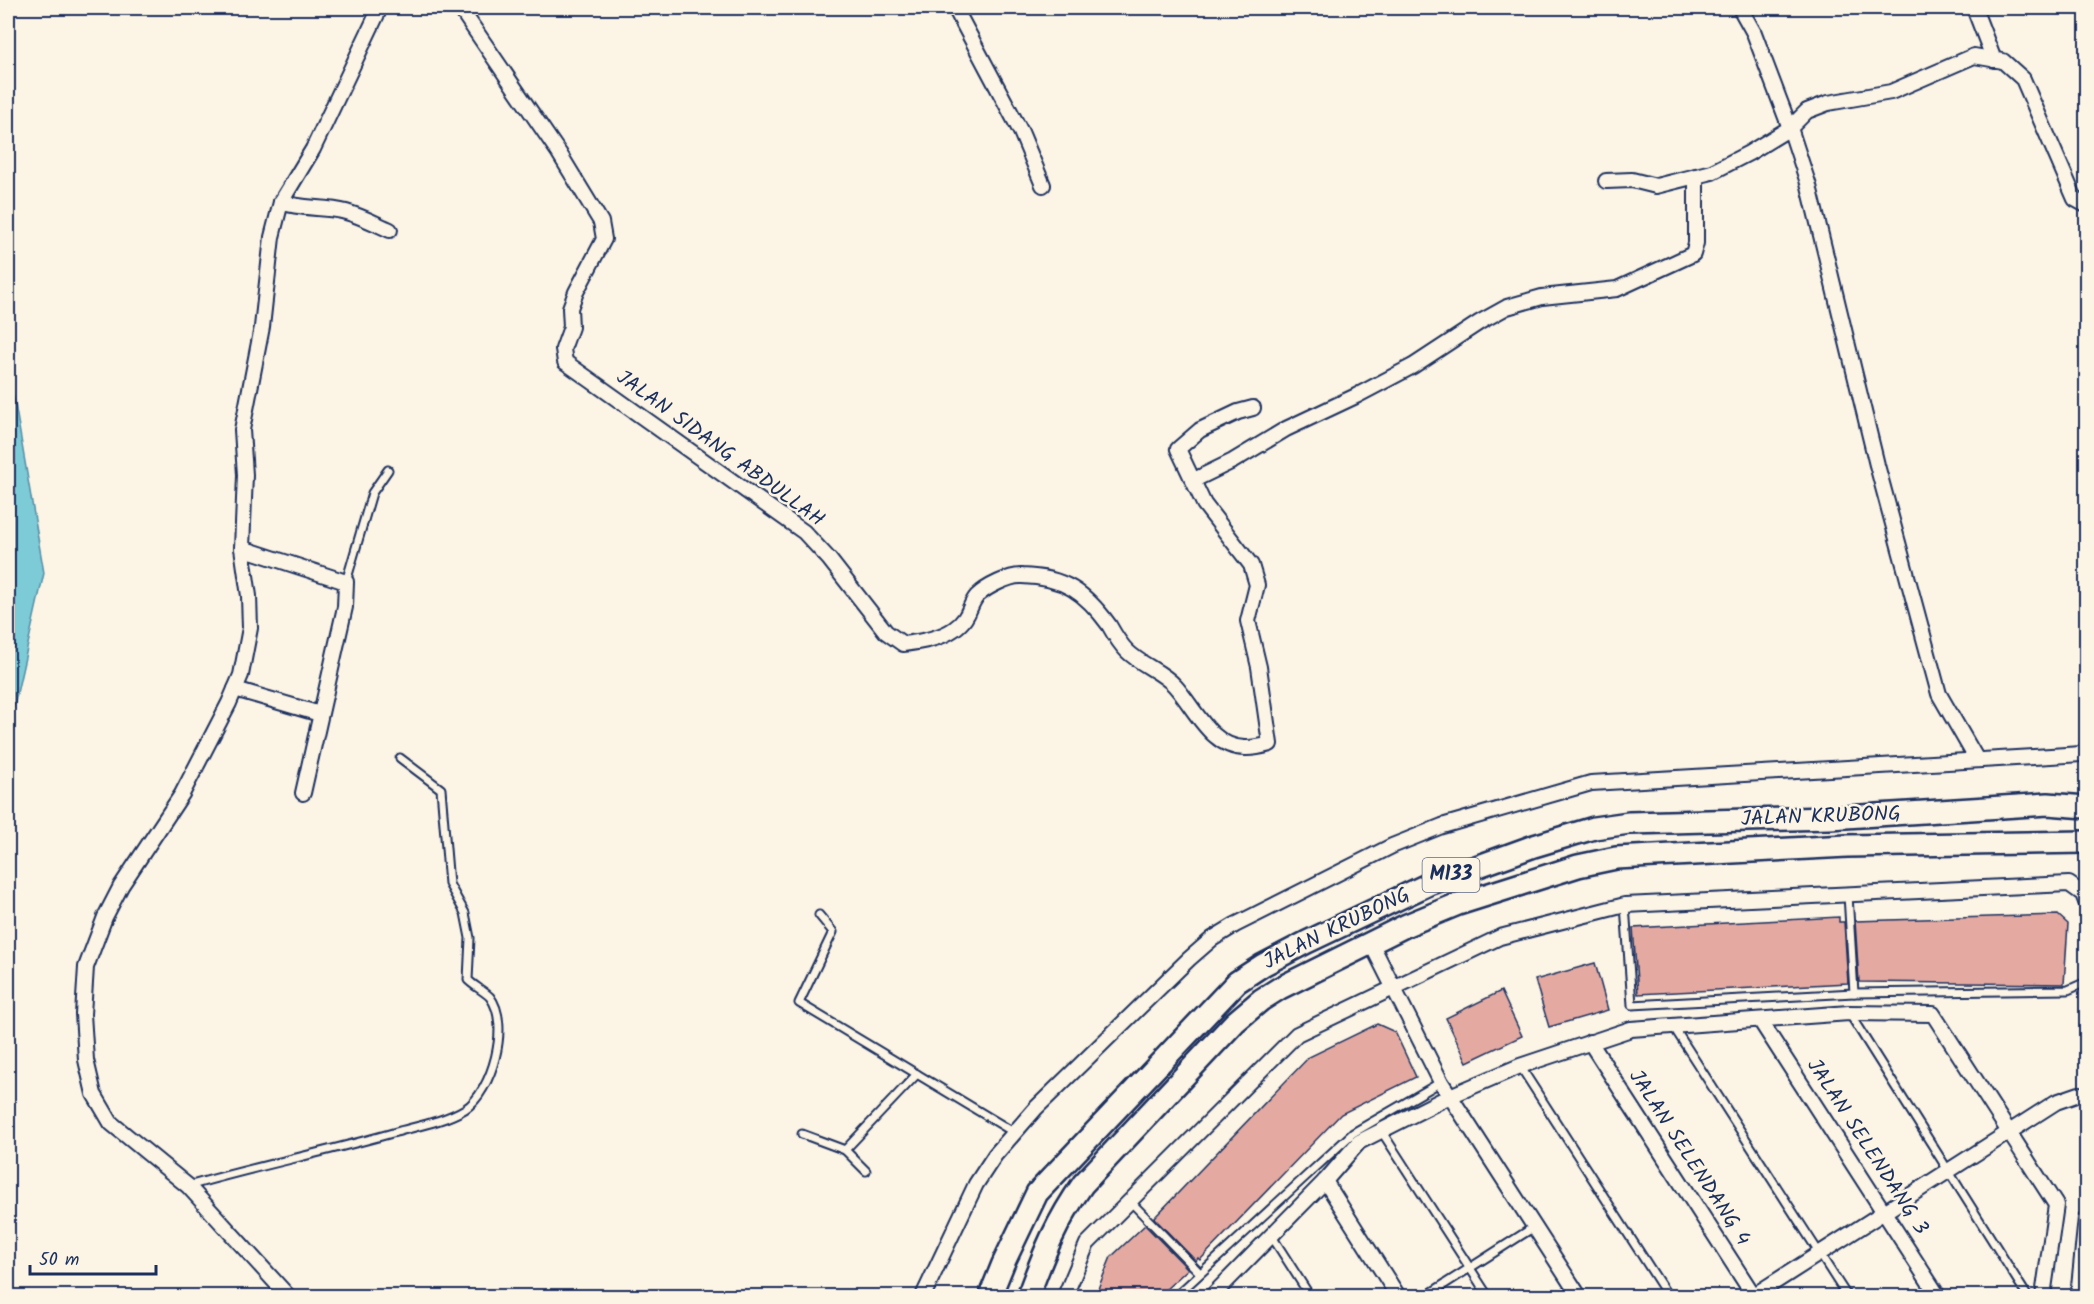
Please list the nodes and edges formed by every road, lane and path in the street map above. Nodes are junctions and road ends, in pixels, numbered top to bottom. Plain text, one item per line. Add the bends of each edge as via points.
1 (380, 8) edge
2 (460, 8) edge
3 (955, 8) edge
4 (1740, 8) edge
5 (1974, 8) edge
6 (1994, 60) junction
7 (1790, 128) junction
8 (1696, 176) junction
9 (1606, 181) dead end
10 (1043, 185) dead end
11 (281, 202) junction
12 (2086, 205) edge
13 (390, 230) dead end
14 (1253, 408) dead end
15 (388, 470) dead end
16 (1194, 480) junction
17 (242, 549) junction
18 (346, 582) junction
19 (235, 689) junction
20 (320, 714) junction
21 (2086, 750) edge
22 (400, 758) dead end
23 (1977, 760) junction
24 (2086, 791) edge
25 (303, 793) dead end
26 (2048, 804) junction
27 (2086, 807) edge
28 (2064, 842) junction
29 (2086, 842) edge
30 (2086, 848) edge
31 (1848, 895) junction
32 (2086, 902) edge
33 (1624, 905) junction
34 (819, 915) dead end
35 (1371, 943) junction
36 (2086, 982) edge
37 (1392, 987) junction
38 (1854, 993) junction
39 (1849, 1013) junction
40 (1760, 1020) junction
41 (1672, 1025) junction
42 (1590, 1042) junction
43 (1520, 1066) junction
44 (917, 1074) junction
45 (1441, 1082) junction
46 (2086, 1095) edge
47 (1450, 1096) junction
48 (1015, 1132) junction
49 (1382, 1132) junction
50 (2009, 1132) junction
51 (802, 1134) dead end
52 (845, 1150) junction
53 (866, 1171) dead end
54 (1947, 1172) junction
55 (1325, 1181) junction
56 (188, 1186) junction
57 (1130, 1201) junction
58 (1884, 1213) junction
59 (2086, 1218) edge
60 (1534, 1227) junction
61 (1271, 1234) junction
62 (1819, 1254) junction
63 (1469, 1269) junction
64 (1200, 1273) junction
65 (2026, 1294) dead end
66 (1215, 1295) edge
67 (288, 1296) edge
68 (922, 1296) edge
69 (990, 1296) edge
70 (1028, 1296) edge
71 (1065, 1296) edge
72 (1176, 1296) edge
73 (1310, 1296) edge
74 (1398, 1296) edge
75 (1426, 1296) edge
76 (1488, 1296) edge
77 (1579, 1296) edge
78 (1668, 1296) edge
79 (1754, 1296) edge
80 (1847, 1296) edge
81 (1938, 1296) edge
82 (2043, 1296) edge
83 (2078, 1296) edge

1 - 11 street via 313,149
2 - 16 street, JALAN SIDANG ABDULLAH via 601,222 604,239 570,308 571,327 563,349 565,362 804,532 886,632 903,644 953,630 967,618 977,596 1004,579 1046,579 1073,587 1091,602 1126,650 1173,684 1221,742 1246,749 1270,744 1248,621 1257,585 1251,565 1204,504
3 - 10 street via 1022,132
4 - 7 street via 1754,33
5 - 6 street
6 - 7 street via 1974,56 1891,92 1828,103 1807,111
6 - 12 street via 2003,61 2023,79 2075,199
7 - 8 street via 1740,158
7 - 23 street via 1809,186 1862,409 1939,694
8 - 9 street via 1656,186 1632,180
8 - 16 street via 1693,254 1617,289 1542,297 1507,307 1413,366
11 - 13 street via 346,212
11 - 17 street via 242,430
14 - 16 street, JALAN SIDANG ABDULLAH via 1200,430 1178,450
15 - 18 lane via 372,492
17 - 18 street
17 - 19 street via 250,628
18 - 20 street via 345,607
19 - 20 street
19 - 56 street via 182,794 121,886 86,967 83,1014 86,1059 94,1094 111,1123
20 - 25 street
21 - 23 street via 2081,754
22 - 56 lane via 441,789 448,884 465,913 470,938 468,980 489,997 496,1011 499,1031 489,1079 465,1109 447,1116
23 - 48 street via 1592,783 1442,826 1392,846 1212,939
24 - 26 main road
26 - 27 main road, JALAN KRUBONG / M133
26 - 69 main road, JALAN KRUBONG / M133 via 1830,818 1629,823 1593,828 1429,884 1307,942 1238,982 1037,1193
28 - 29 main road, JALAN KRUBONG / M133
28 - 30 main road
28 - 35 main road, JALAN KRUBONG / M133 via 1847,846 1616,858 1458,904
31 - 32 street via 2069,884 2083,894
31 - 33 street
31 - 38 lane
33 - 37 street via 1500,937
33 - 38 lane via 1632,1005
34 - 44 lane via 833,932 799,1003
35 - 37 street
35 - 70 main road, JALAN KRUBONG / M133 via 1280,988 1235,1022 1083,1184 1046,1246
36 - 38 lane via 2068,990
37 - 45 street
37 - 57 street via 1297,1034
39 - 40 street
39 - 50 street via 1933,1014
39 - 54 lane
40 - 41 street
40 - 58 street, JALAN SELENDANG 3
41 - 42 street via 1631,1029
41 - 62 lane
42 - 43 street
42 - 79 street, JALAN SELENDANG 4
43 - 47 street
43 - 78 lane
44 - 48 lane
44 - 52 lane
45 - 47 street
45 - 64 lane via 1353,1132
46 - 50 street via 2056,1102
47 - 49 street
47 - 60 street
48 - 68 street via 976,1184
49 - 55 street via 1359,1143
49 - 63 lane
50 - 54 street
50 - 82 street via 2056,1206
51 - 52 lane
52 - 53 lane
54 - 58 street
54 - 65 lane
55 - 61 street
55 - 74 street
56 - 67 street
57 - 64 lane
57 - 71 street via 1087,1244
58 - 62 street
58 - 81 street, JALAN SELENDANG 3
59 - 83 street
60 - 63 lane
60 - 77 street
61 - 66 street
61 - 73 lane
62 - 79 street
62 - 80 lane
63 - 75 lane
63 - 76 lane
64 - 72 lane

